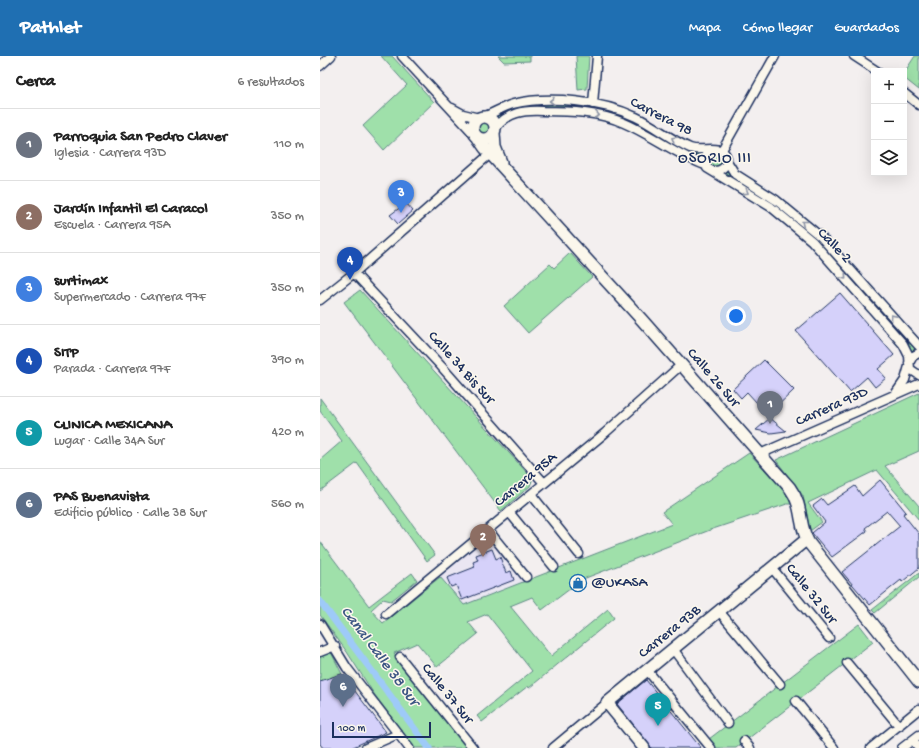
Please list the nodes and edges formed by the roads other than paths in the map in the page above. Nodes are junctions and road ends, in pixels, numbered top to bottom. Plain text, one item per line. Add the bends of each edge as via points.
1 (331, 56) edge
2 (402, 56) edge
3 (597, 56) edge
4 (775, 56) edge
5 (854, 56) edge
6 (320, 66) edge
7 (872, 68) edge
8 (907, 95) edge
9 (446, 104) junction
10 (593, 104) junction
11 (919, 105) edge
12 (481, 118) junction
13 (494, 131) junction
14 (476, 136) junction
15 (710, 150) junction
16 (722, 150) junction
17 (490, 154) junction
18 (727, 161) junction
19 (705, 165) junction
20 (503, 166) junction
21 (714, 171) junction
22 (354, 273) junction
23 (320, 300) edge
24 (919, 346) edge
25 (919, 353) edge
26 (681, 364) junction
27 (909, 365) junction
28 (919, 379) edge
29 (894, 395) junction
30 (760, 454) junction
31 (544, 483) junction
32 (531, 494) junction
33 (509, 512) junction
34 (488, 530) junction
35 (807, 539) junction
36 (579, 554) dead end
37 (554, 567) dead end
38 (772, 568) junction
39 (526, 577) dead end
40 (719, 611) junction
41 (386, 614) dead end
42 (320, 624) edge
43 (829, 638) dead end
44 (335, 646) junction
45 (673, 649) junction
46 (320, 652) edge
47 (400, 658) dead end
48 (848, 663) dead end
49 (647, 670) junction
50 (919, 682) edge
51 (780, 684) dead end
52 (796, 701) dead end
53 (607, 703) junction
54 (919, 709) edge
55 (728, 723) dead end
56 (899, 726) junction
57 (398, 734) junction
58 (916, 737) edge
59 (744, 741) dead end
60 (555, 747) edge
61 (366, 748) edge
62 (409, 748) edge
63 (473, 748) edge
64 (644, 748) edge
65 (711, 748) edge
66 (750, 748) edge
67 (834, 748) edge
68 (871, 748) edge
69 (902, 748) edge
70 (918, 748) edge

1 - 6 street
2 - 9 street, Calle 26 Sur
3 - 10 street
4 - 16 street
5 - 7 street
8 - 11 street
9 - 12 street, Calle 26 Sur via 463,114
9 - 14 street, Calle 26 Sur
10 -> 12 street, Carrera 98 via 522,102
15 -> 10 street, Carrera 98 via 689,147 637,118
12 - 13 street via 491,120
12 - 14 street via 474,123
13 - 14 street via 487,139
13 -> 19 street, Carrera 98 via 503,119 520,112 591,113 623,122
13 - 20 street, Calle 26 Sur via 495,147
14 - 17 street, Calle 26 Sur
15 - 16 street
15 - 19 street via 706,155
16 - 18 street
17 - 20 street, Calle 26 Sur
17 - 22 street
18 - 21 street via 721,170
24 -> 18 street, Calle 2 via 821,237 776,200 735,174
19 - 21 street
20 - 26 street, Calle 26 Sur
21 -> 27 street, Calle 2 via 771,208 823,251 901,340 907,350
22 - 23 street
22 - 31 street, Calle 34 Bis Sur via 442,366
25 - 27 street via 913,356
26 - 30 street, Calle 26 Sur
26 - 31 street, Carrera 95A
27 - 28 street
27 - 29 street via 905,380
28 - 29 street, Carrera 93D
29 - 30 street, Carrera 93D
30 - 35 street, Calle 26 Sur via 797,497
31 - 32 street, Carrera 95A
32 - 33 street, Carrera 95A
32 - 36 street
33 - 34 street, Carrera 95A
33 - 37 street
34 - 39 street
34 - 41 street, Carrera 95A
35 - 38 street, Carrera 93B
35 - 50 street, Calle 26 Sur
38 - 40 street, Carrera 93B
38 - 43 street, Calle 32 Sur
40 - 45 street, Carrera 93B
40 - 51 street
42 - 44 street
44 - 46 street
44 - 57 street via 347,668
45 - 49 street, Carrera 93B
45 - 55 street
47 - 63 street, Calle 37 Sur
48 - 56 street
49 - 53 street, Carrera 93B
49 - 65 street
52 - 67 street
53 - 60 street, Carrera 93B
53 - 64 street
54 - 56 street
56 - 68 street
57 - 61 street
57 - 62 street
58 - 69 street
58 - 70 street
59 - 66 street

